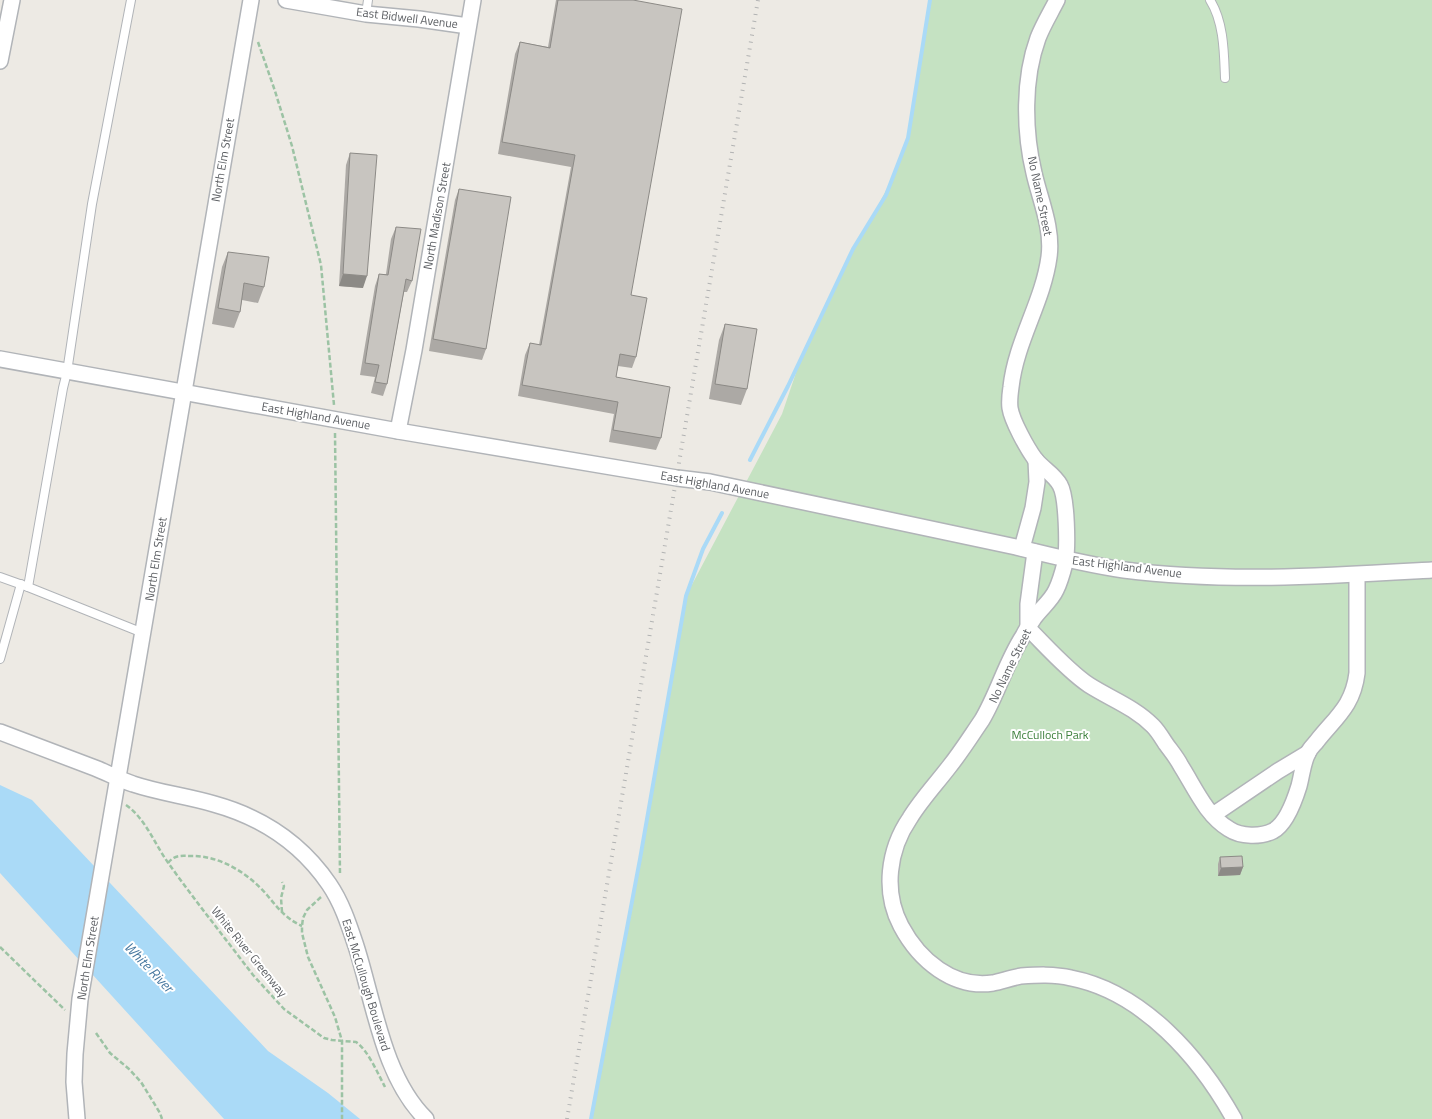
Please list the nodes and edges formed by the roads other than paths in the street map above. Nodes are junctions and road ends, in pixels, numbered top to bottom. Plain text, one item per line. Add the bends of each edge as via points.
1 (12, 0) edge
2 (131, 0) edge
3 (251, 0) edge
4 (286, 0) edge
5 (473, 0) edge
6 (1058, 0) edge
7 (1210, 0) edge
8 (367, 7) edge
9 (468, 26) junction
10 (0, 61) edge
11 (1225, 78) dead end
12 (0, 359) edge
13 (66, 372) junction
14 (183, 393) junction
15 (398, 431) junction
16 (1036, 460) junction
17 (1028, 550) junction
18 (1066, 559) junction
19 (1432, 570) edge
20 (1357, 575) junction
21 (0, 577) edge
22 (24, 585) junction
23 (1028, 628) junction
24 (143, 633) junction
25 (0, 659) edge
26 (0, 732) edge
27 (1308, 753) junction
28 (118, 778) junction
29 (1213, 815) junction
30 (77, 1119) edge
31 (426, 1119) edge
32 (1234, 1119) edge

1 - 10 street
2 - 13 lane via 92,204
3 - 14 street, North Elm Street
4 - 8 street, East Bidwell Avenue
5 - 9 street, North Madison Street
6 - 16 street, No Name Street via 1037,40 1026,103 1033,169 1050,252 1013,370 1009,400 1020,434
7 - 11 lane via 1221,30
8 - 9 street, East Bidwell Avenue
9 - 15 street, North Madison Street
12 - 13 street, East Highland Avenue
13 - 14 street, East Highland Avenue
13 - 22 lane
14 - 15 street, East Highland Avenue
14 - 24 street, North Elm Street
15 - 17 street, East Highland Avenue via 710,482
16 - 17 street via 1037,482
16 - 18 street, No Name Street via 1058,482 1064,494
17 - 18 street, East Highland Avenue
17 - 23 street
18 - 20 street, East Highland Avenue via 1124,570 1209,577
18 - 23 street, No Name Street via 1058,588
19 - 20 street, East Highland Avenue
20 - 27 street via 1355,685 1345,708
21 - 22 lane
22 - 24 lane
22 - 25 lane
23 - 29 street via 1077,676 1137,711 1154,727
23 - 32 street, No Name Street via 984,715 952,764 902,829 890,873 896,916 912,945 923,957 955,978 980,984 1021,976 1056,976 1088,982 1124,999 1174,1038 1207,1077
24 - 28 street, North Elm Street
26 - 28 street, East McCullough Boulevard
27 - 29 street
27 - 29 street via 1289,811 1278,827 1264,834 1248,835 1228,829
28 - 30 street, North Elm Street via 80,998 75,1072
28 - 31 street, East McCullough Boulevard via 148,789 213,804 260,821 313,864 331,887 351,931 398,1082

